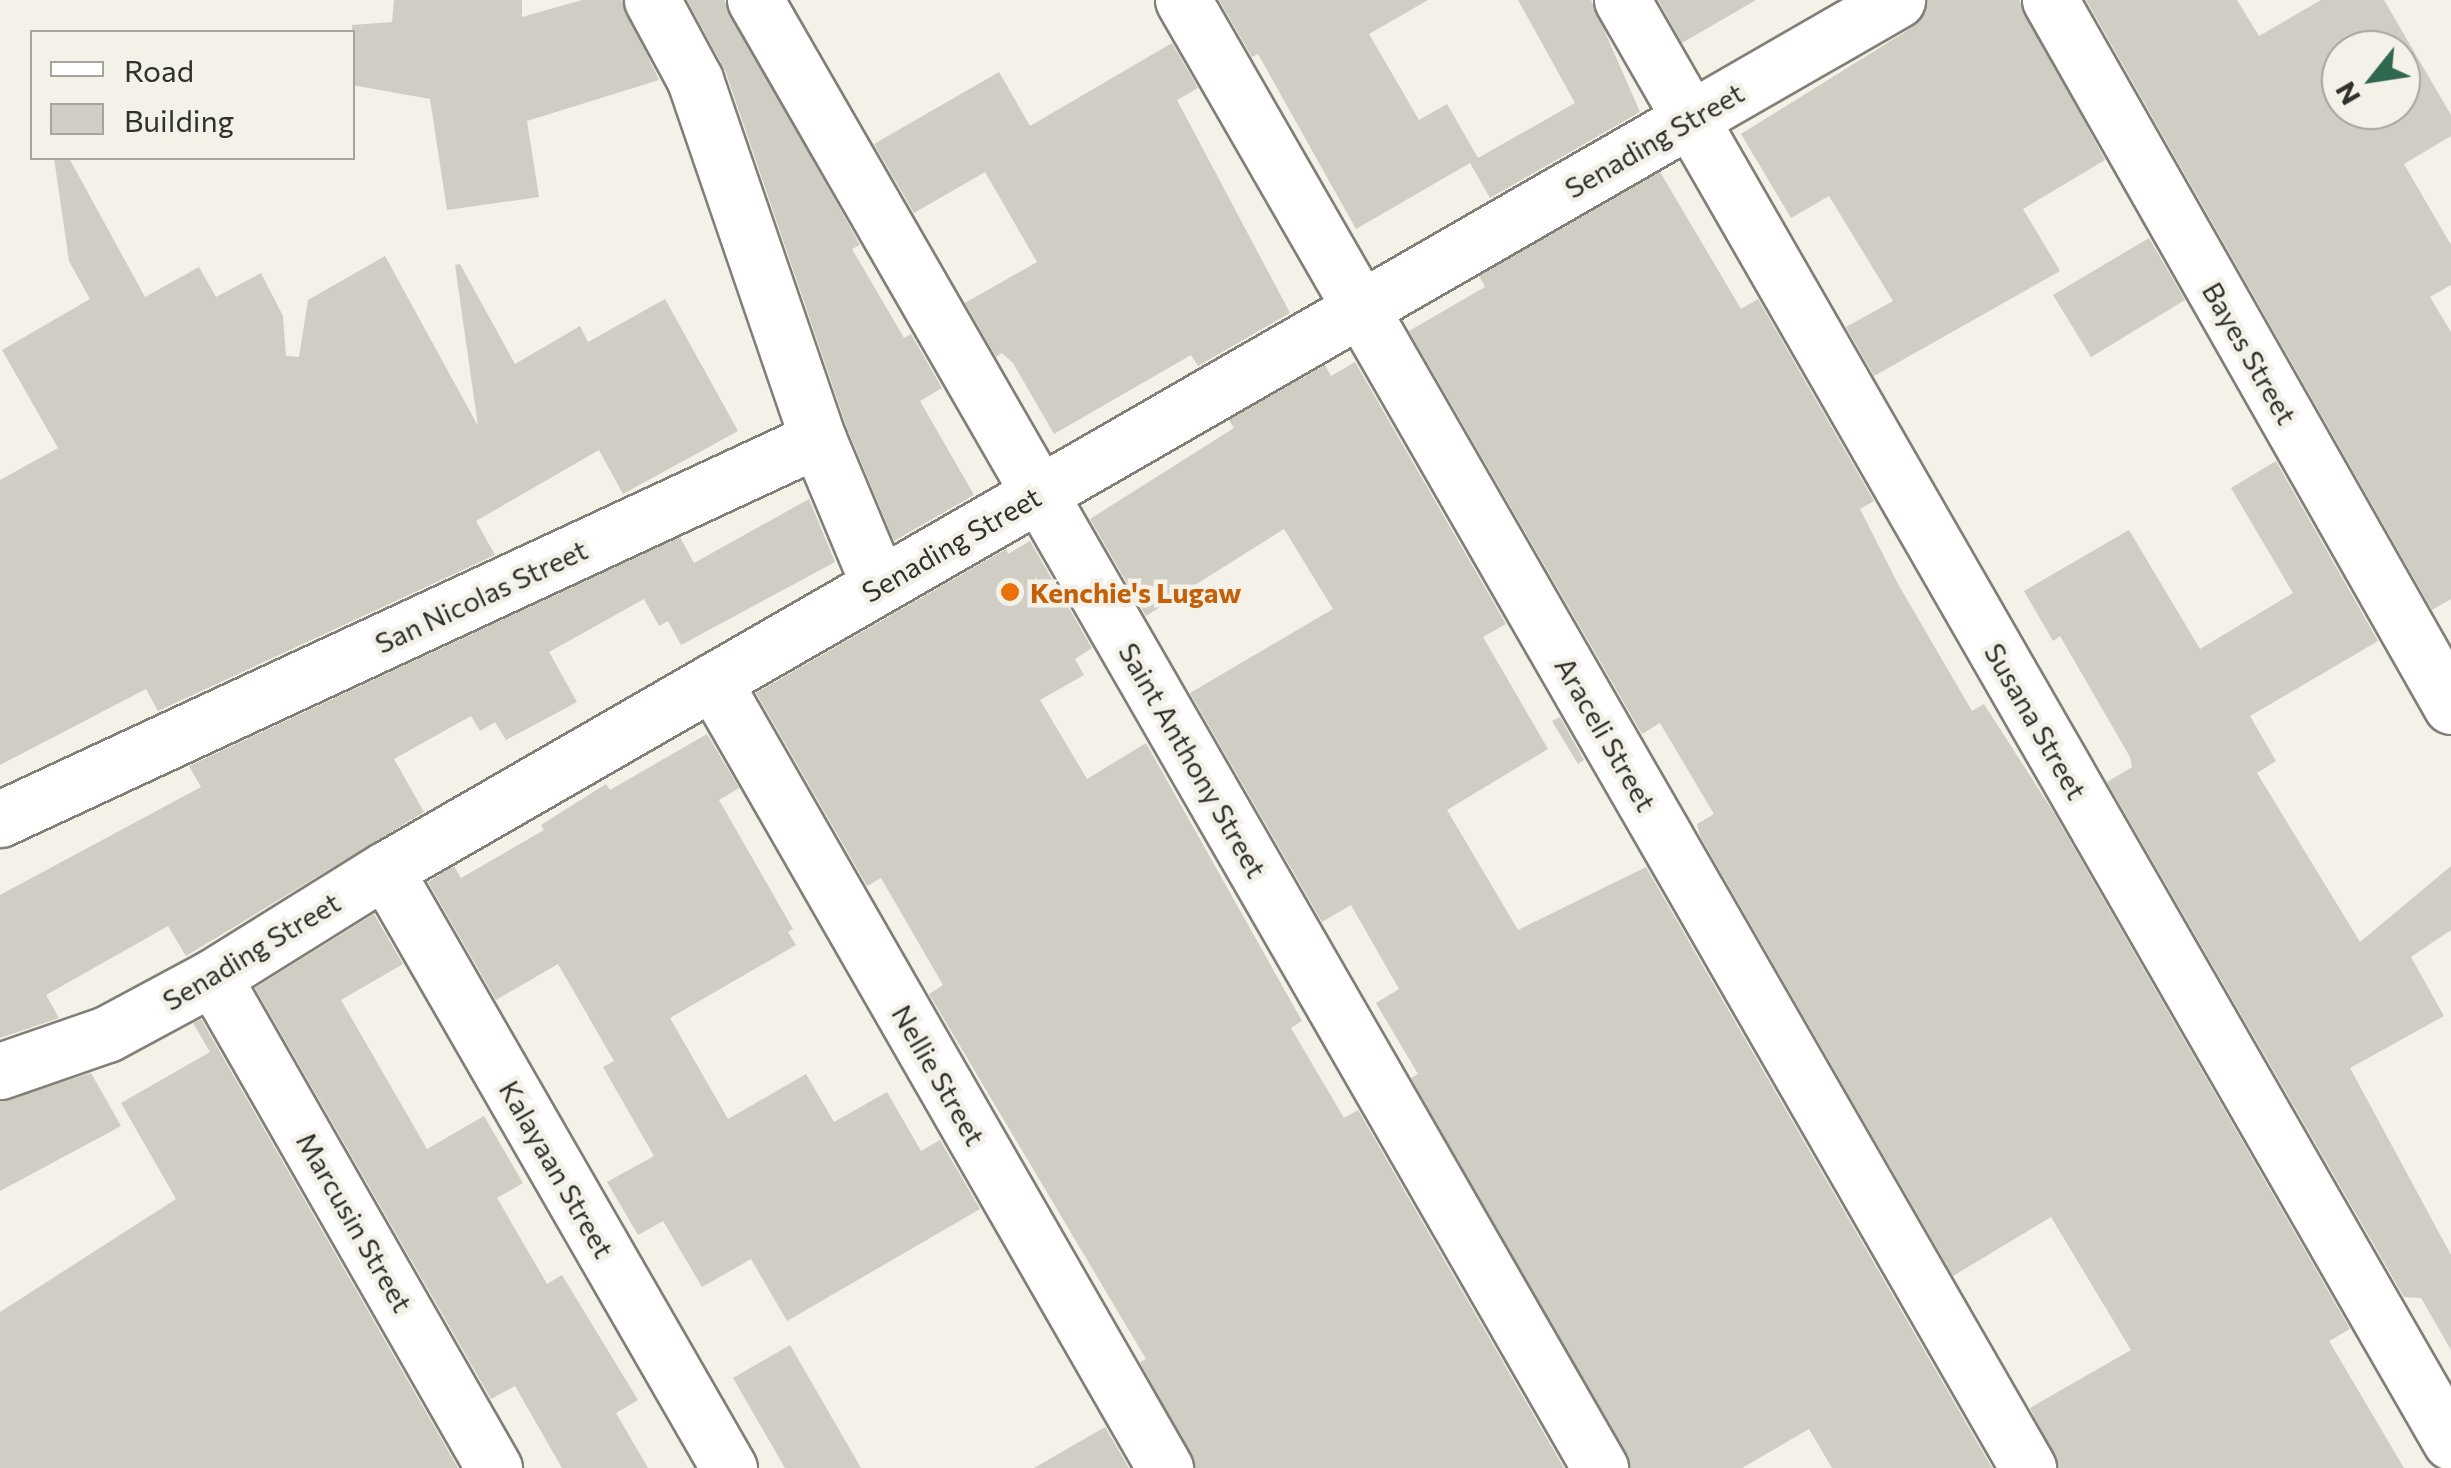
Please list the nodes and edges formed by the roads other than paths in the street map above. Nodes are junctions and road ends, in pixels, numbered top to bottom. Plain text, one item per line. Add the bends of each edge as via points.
1 (652, 0) edge
2 (756, 0) edge
3 (1183, 0) edge
4 (1622, 0) edge
5 (1897, 0) edge
6 (2050, 0) edge
7 (1690, 119) junction
8 (1361, 308) junction
9 (818, 440) junction
10 (1039, 493) junction
11 (880, 585) junction
12 (713, 681) junction
13 (2451, 706) edge
14 (0, 820) edge
15 (385, 870) junction
16 (213, 977) junction
17 (0, 1071) edge
18 (2451, 1442) edge
19 (494, 1468) edge
20 (728, 1468) edge
21 (1165, 1468) edge
22 (1600, 1468) edge
23 (2028, 1468) edge

1 - 9 street via 695,80
2 - 10 street, Saint Anthony Street
3 - 8 street, Araceli Street
4 - 7 street, Susana Street
5 - 7 street, Senading Street
6 - 13 street, Bayes Street
7 - 8 street, Senading Street
7 - 18 street, Susana Street
8 - 10 street, Senading Street
8 - 23 street, Araceli Street
9 - 11 street
9 - 14 street, San Nicolas Street
10 - 11 street, Senading Street
10 - 22 street, Saint Anthony Street
11 - 12 street, Senading Street
12 - 15 street, Senading Street
12 - 21 street, Nellie Street
15 - 16 street, Senading Street
15 - 20 street, Kalayaan Street
16 - 17 street, Senading Street via 107,1034
16 - 19 street, Marcusin Street

